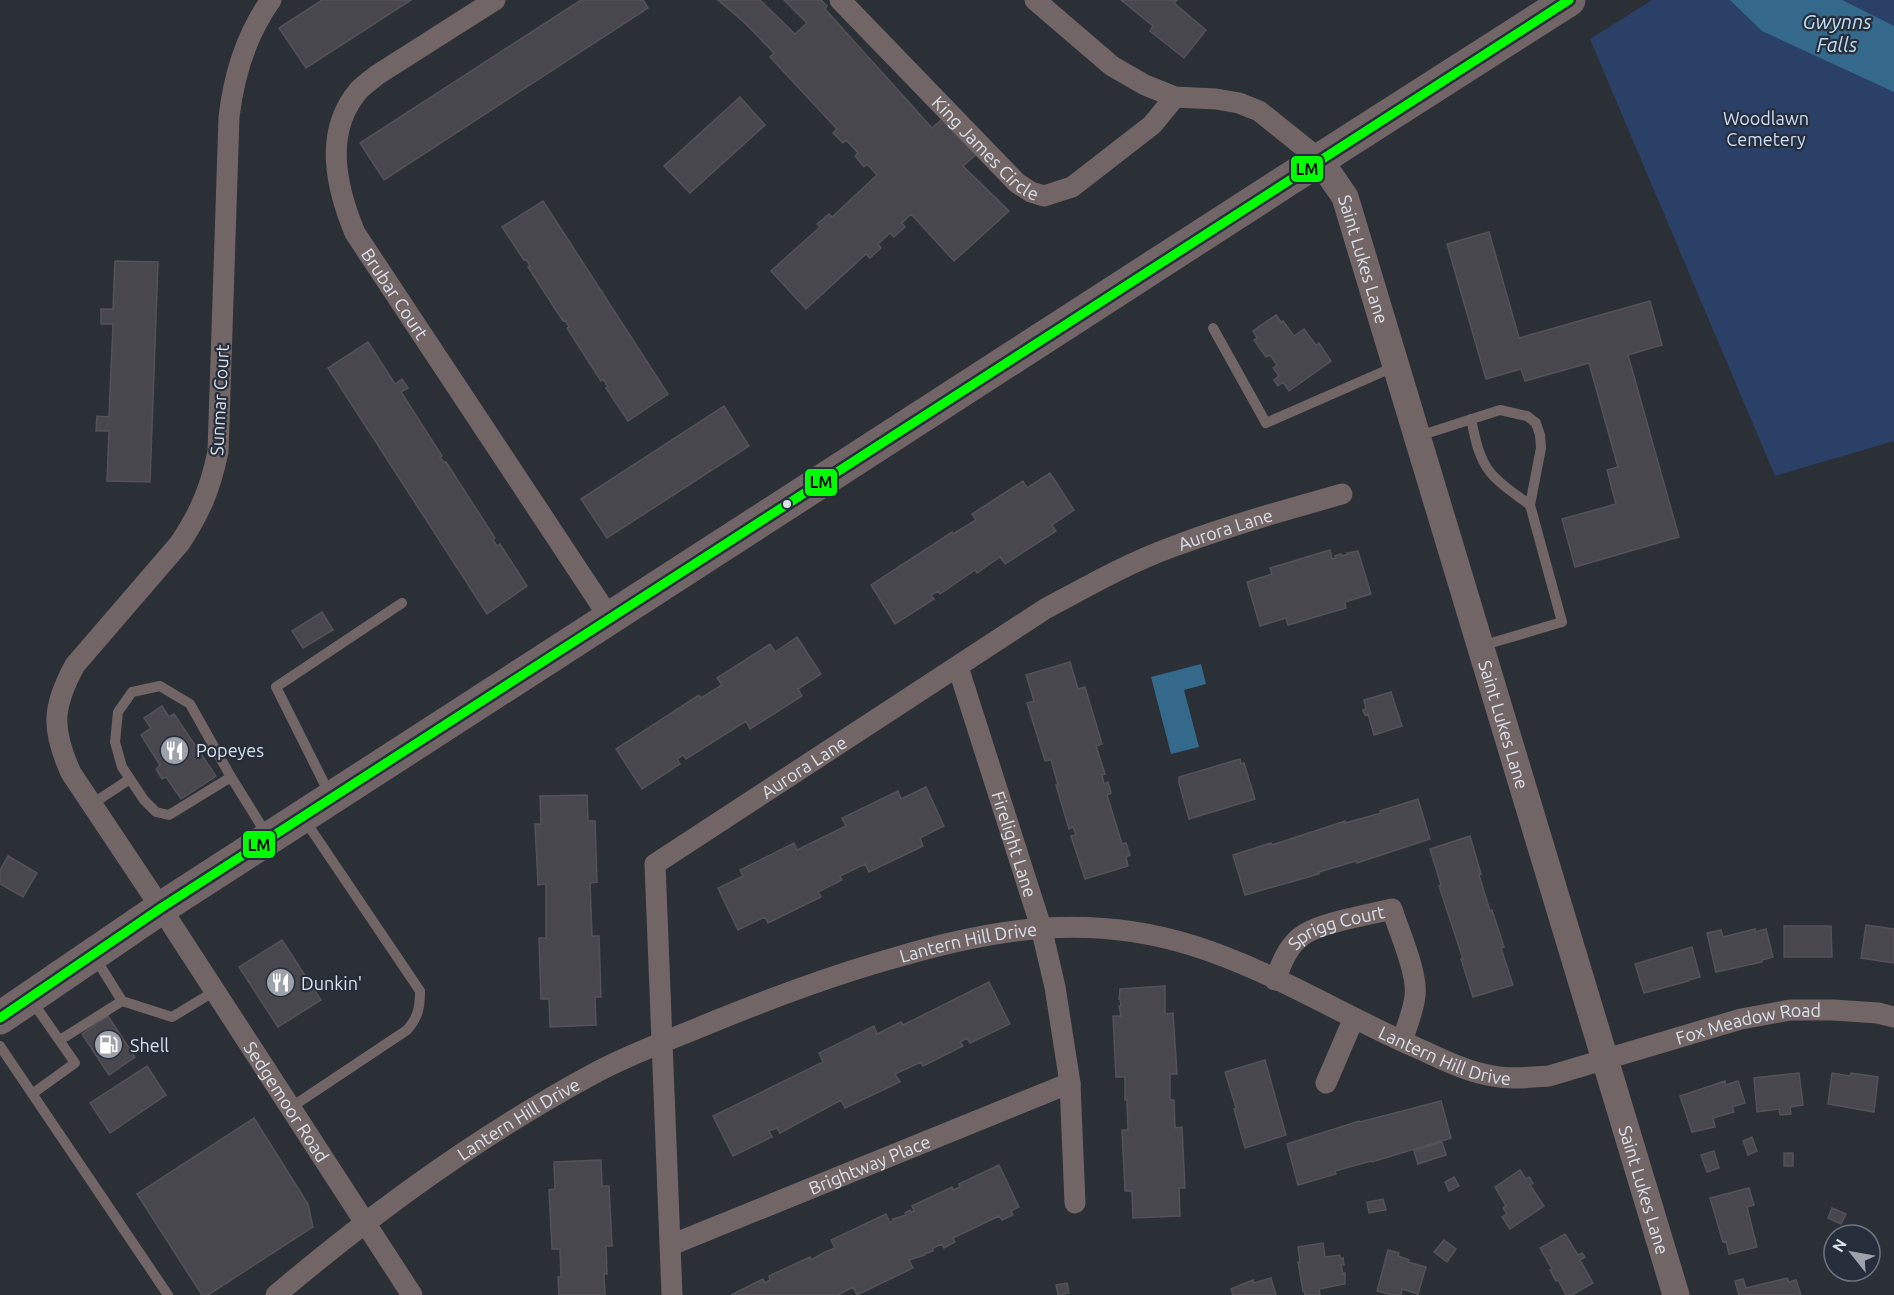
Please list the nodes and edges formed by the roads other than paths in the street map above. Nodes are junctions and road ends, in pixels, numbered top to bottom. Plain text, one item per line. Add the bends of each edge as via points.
1 (271, 0) edge
2 (495, 0) edge
3 (840, 0) edge
4 (1035, 0) edge
5 (1569, 0) edge
6 (1175, 97) junction
7 (1319, 159) junction
8 (1213, 328) dead end
9 (1396, 366) junction
10 (1471, 419) junction
11 (1418, 437) junction
12 (1342, 494) dead end
13 (1530, 505) junction
14 (402, 603) dead end
15 (609, 617) junction
16 (1481, 646) junction
17 (958, 667) junction
18 (231, 777) junction
19 (130, 779) junction
20 (331, 798) junction
21 (92, 804) junction
22 (302, 816) junction
23 (269, 838) junction
24 (161, 908) junction
25 (1041, 927) junction
26 (92, 954) junction
27 (1275, 980) junction
28 (215, 991) junction
29 (30, 997) junction
30 (122, 1001) junction
31 (1894, 1017) edge
32 (0, 1018) edge
33 (1354, 1018) junction
34 (60, 1040) junction
35 (1402, 1041) junction
36 (662, 1043) junction
37 (0, 1046) edge
38 (1606, 1060) junction
39 (1070, 1083) junction
40 (1326, 1083) dead end
41 (32, 1094) junction
42 (290, 1107) junction
43 (1076, 1203) dead end
44 (365, 1223) junction
45 (671, 1245) junction
46 (168, 1295) edge
47 (276, 1295) edge
48 (412, 1295) edge
49 (672, 1295) edge
50 (1676, 1295) edge

1 - 21 street, Sunmar Court via 243,52 229,117 218,452 212,480 180,543 75,665 57,709 60,750
2 - 15 street, Brubar Court via 359,90 339,128 338,180 355,232
3 - 6 street, King James Circle via 1030,192 1044,196 1072,187 1152,125
4 - 6 street via 1112,66 1145,86
5 - 7 main road
6 - 7 street via 1216,99 1259,111
7 - 9 street, Saint Lukes Lane via 1345,197
7 - 15 main road
8 - 9 lane via 1266,423
9 - 11 street, Saint Lukes Lane
10 - 11 lane
10 - 13 lane via 1480,455 1491,474
10 - 13 lane via 1500,410 1527,416 1536,423 1541,448
11 - 16 street, Saint Lukes Lane
12 - 17 street, Aurora Lane via 1170,547 1111,573 1045,609
13 - 16 lane via 1562,622
14 - 20 lane via 276,687
15 - 20 main road
16 - 38 street, Saint Lukes Lane
17 - 25 street, Firelight Lane
17 - 36 street, Aurora Lane via 656,864
18 - 19 lane via 169,815 156,812
18 - 19 lane via 190,704 160,686 132,692 118,712 115,742
18 - 23 lane
19 - 21 lane
20 - 22 main road
21 - 24 street, Sunmar Court
22 - 23 main road
22 - 42 lane via 420,992 420,1006 407,1030
23 - 24 main road
24 - 26 main road
24 - 28 street, Sedgemoor Road
25 - 27 street, Lantern Hill Drive via 1093,927 1168,938 1213,952
25 - 36 street, Lantern Hill Drive via 993,933 864,966 791,990
25 - 39 street, Firelight Lane
26 - 29 main road
26 - 30 lane
27 - 33 street, Lantern Hill Drive
27 - 35 street, Sprigg Court via 1287,952 1299,937 1317,927 1392,909 1416,993
28 - 30 lane via 172,1017
28 - 42 street, Sedgemoor Road
29 - 32 main road
29 - 34 lane
30 - 34 lane
31 - 38 street, Fox Meadow Road via 1790,1010 1742,1019
33 - 35 street, Lantern Hill Drive
33 - 40 street
34 - 41 lane via 75,1063
35 - 38 street, Lantern Hill Drive via 1466,1069 1495,1077 1549,1076
36 - 44 street, Lantern Hill Drive via 595,1072 517,1119
36 - 45 street, Aurora Lane
37 - 41 lane
38 - 50 street, Saint Lukes Lane
39 - 43 street, Firelight Lane
39 - 45 street, Brightway Place
41 - 46 lane
42 - 44 street, Sedgemoor Road
44 - 47 street, Lantern Hill Drive
44 - 48 street, Sedgemoor Road
45 - 49 street, Aurora Lane

